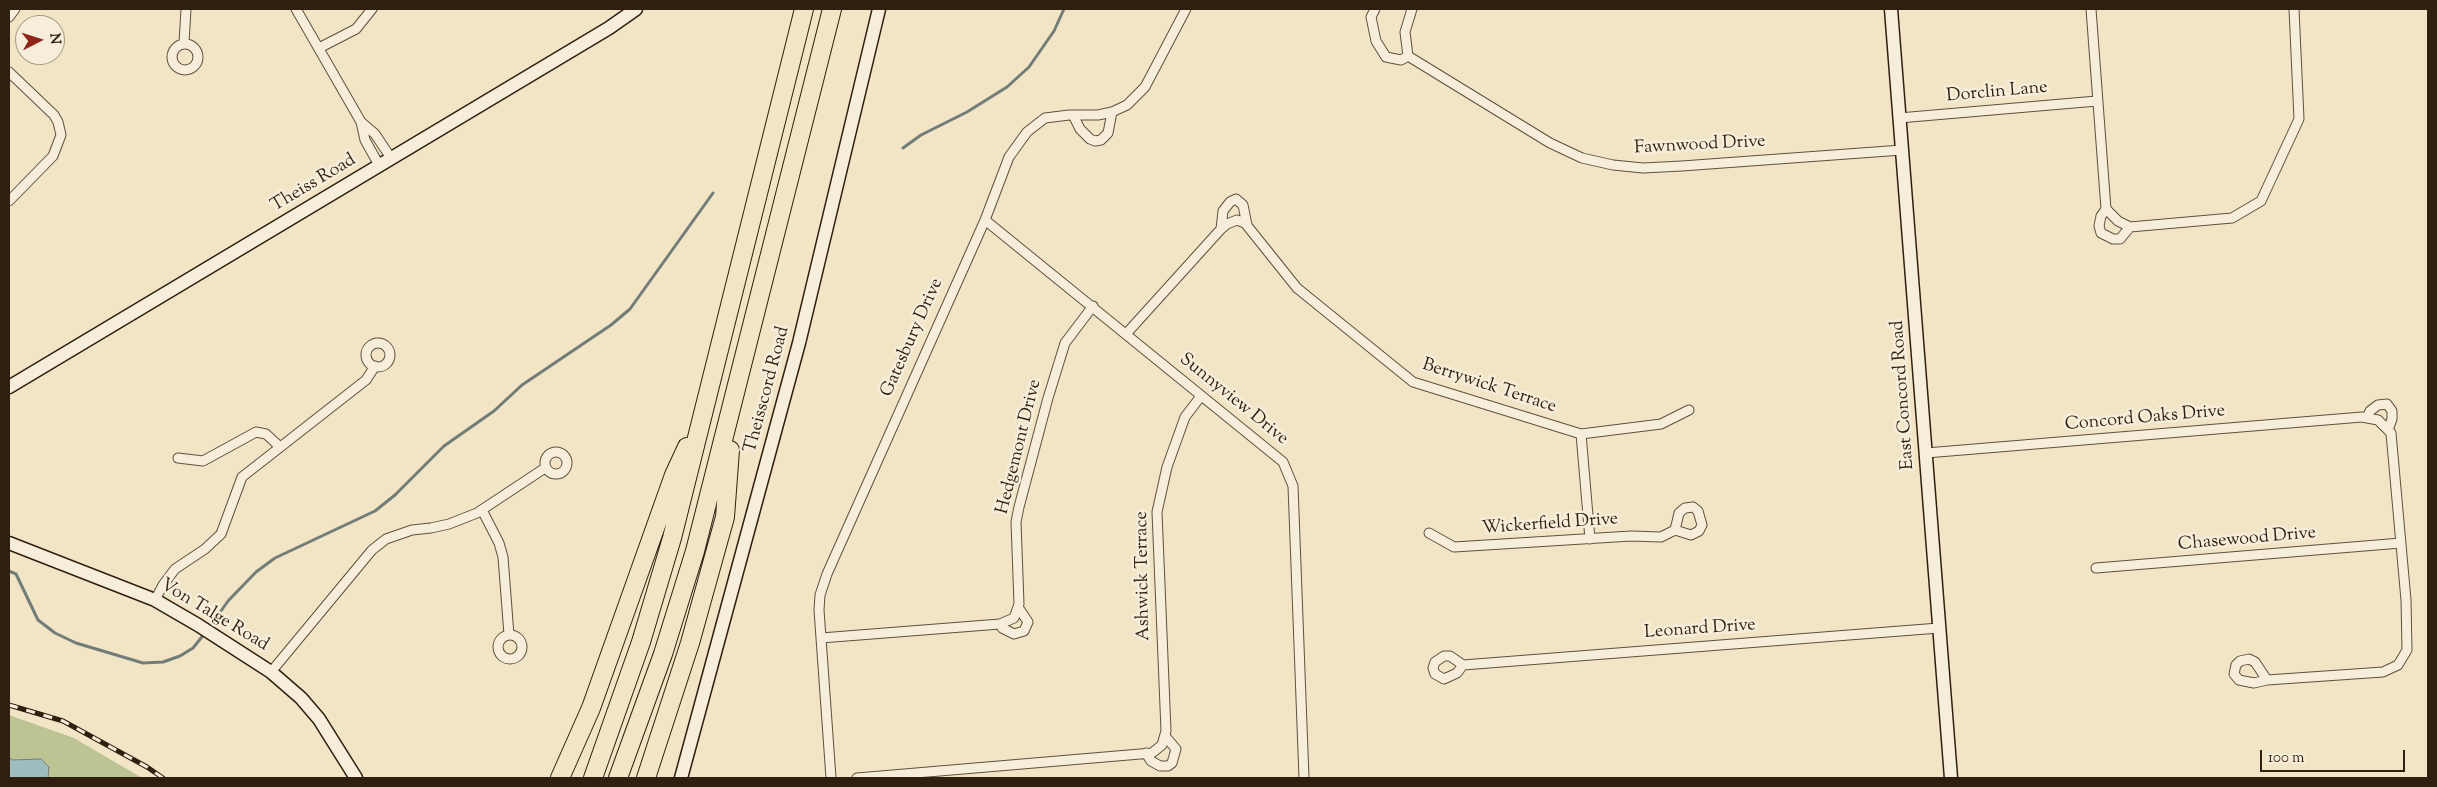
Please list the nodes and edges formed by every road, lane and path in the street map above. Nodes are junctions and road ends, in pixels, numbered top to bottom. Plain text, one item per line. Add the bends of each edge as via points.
1 (15, 9) edge
2 (186, 9) edge
3 (296, 9) edge
4 (372, 9) edge
5 (636, 9) edge
6 (804, 9) edge
7 (832, 9) edge
8 (879, 9) edge
9 (1186, 9) edge
10 (1375, 9) edge
11 (1412, 9) edge
12 (1891, 9) edge
13 (2091, 9) edge
14 (2294, 9) edge
15 (9, 17) edge
16 (184, 43) dead end
17 (319, 48) junction
18 (1408, 56) junction
19 (9, 72) edge
20 (2097, 101) junction
21 (1112, 112) junction
22 (1073, 115) junction
23 (1899, 118) junction
24 (361, 122) junction
25 (1902, 150) junction
26 (391, 158) junction
27 (379, 165) junction
28 (9, 201) edge
29 (2106, 209) junction
30 (985, 220) junction
31 (1247, 225) junction
32 (2130, 227) junction
33 (1221, 229) junction
34 (1093, 306) junction
35 (1126, 334) junction
36 (375, 366) dead end
37 (9, 387) edge
38 (1201, 396) junction
39 (735, 397) junction
40 (1689, 410) dead end
41 (702, 418) junction
42 (2367, 418) junction
43 (2388, 430) junction
44 (1581, 434) junction
45 (280, 447) junction
46 (1926, 453) junction
47 (178, 458) dead end
48 (545, 468) dead end
49 (482, 510) junction
50 (1675, 530) dead end
51 (1429, 533) dead end
52 (1590, 539) junction
53 (9, 543) edge
54 (2401, 543) junction
55 (2096, 568) dead end
56 (155, 600) junction
57 (1018, 607) junction
58 (1001, 624) junction
59 (1939, 628) junction
60 (509, 635) dead end
61 (821, 638) junction
62 (1463, 665) dead end
63 (271, 672) junction
64 (2267, 680) dead end
65 (1165, 736) junction
66 (1146, 753) junction
67 (962, 774) edge
68 (356, 778) edge
69 (560, 778) edge
70 (593, 778) edge
71 (618, 778) edge
72 (646, 778) edge
73 (681, 778) edge
74 (831, 778) edge
75 (857, 778) edge
76 (1304, 778) edge
77 (1951, 778) edge

1 - 15 street
2 - 16 street
3 - 17 street
4 - 17 street via 356,29
5 - 26 street, Theiss Road
6 - 41 highway
7 - 39 highway
8 - 73 street, Theisscord Road via 799,343
9 - 21 street, Gatesbury Drive via 1145,87 1127,105
10 - 18 street via 1371,17 1376,41 1386,57 1401,60
11 - 18 street via 1405,32
12 - 23 street, East Concord Road
13 - 20 street
14 - 32 street via 2299,119 2261,201 2232,218
17 - 24 street
18 - 25 street, Fawnwood Drive via 1550,143 1582,158 1613,165 1643,168 1682,166
19 - 28 street via 54,115 60,135 53,156
20 - 23 street, Dorclin Lane
20 - 29 street
21 - 22 street, Gatesbury Drive
21 - 22 street via 1108,133 1095,141 1080,130
22 - 30 street, Gatesbury Drive via 1045,118 1027,132 1009,157
23 - 25 street, East Concord Road
24 - 26 street via 375,134
24 - 27 street via 365,140
25 - 46 street, East Concord Road
26 - 27 street, Theiss Road
27 - 37 street, Theiss Road
29 - 32 street
29 - 32 street via 2101,216 2101,233 2120,239
30 - 34 street, Sunnyview Drive
30 - 61 street, Gatesbury Drive via 827,574 818,610
31 - 33 street via 1236,220
31 - 33 street, Berrywick Terrace via 1243,205 1236,199 1223,211
31 - 44 street, Berrywick Terrace via 1298,288 1413,382
33 - 35 street, Berrywick Terrace
34 - 35 street, Sunnyview Drive
34 - 57 street, Hedgemont Drive via 1065,344 1019,507 1016,522
35 - 38 street, Sunnyview Drive
36 - 45 street via 366,380
38 - 65 street, Ashwick Terrace via 1185,417 1167,467 1157,512
38 - 76 street, Sunnyview Drive via 1283,462 1294,486
39 - 71 highway via 682,594
39 - 72 highway via 725,517 690,643
40 - 44 street, Berrywick Terrace via 1661,424
41 - 69 highway via 674,475 606,666
41 - 70 highway via 644,634
42 - 43 street via 2378,420
42 - 43 street via 2378,405 2387,404 2392,411
42 - 46 street, Concord Oaks Drive
43 - 54 street via 2391,433
44 - 52 street
45 - 47 street via 266,434 256,432 203,461
45 - 56 street via 242,477 221,534 175,569
46 - 59 street, East Concord Road
48 - 49 street
49 - 60 street via 503,558
49 - 63 street via 449,524 412,530 386,539 372,550
50 - 52 street, Wickerfield Drive via 1661,537
51 - 52 street, Wickerfield Drive via 1454,547
53 - 56 street, Von Talge Road
54 - 55 street, Chasewood Drive
54 - 64 street via 2407,650 2398,665 2383,672
56 - 63 street, Von Talge Road
57 - 58 street via 1014,618
57 - 58 street, Hedgemont Drive via 1028,622 1024,631 1014,634 1002,628
58 - 61 street, Hedgemont Drive
59 - 62 street, Leonard Drive
59 - 77 street, East Concord Road
61 - 74 street, Gatesbury Drive
63 - 68 street, Von Talge Road via 302,698 319,719
65 - 66 street via 1162,746
65 - 66 street, Ashwick Terrace via 1176,749 1172,763 1160,766
66 - 67 street
67 - 75 street

